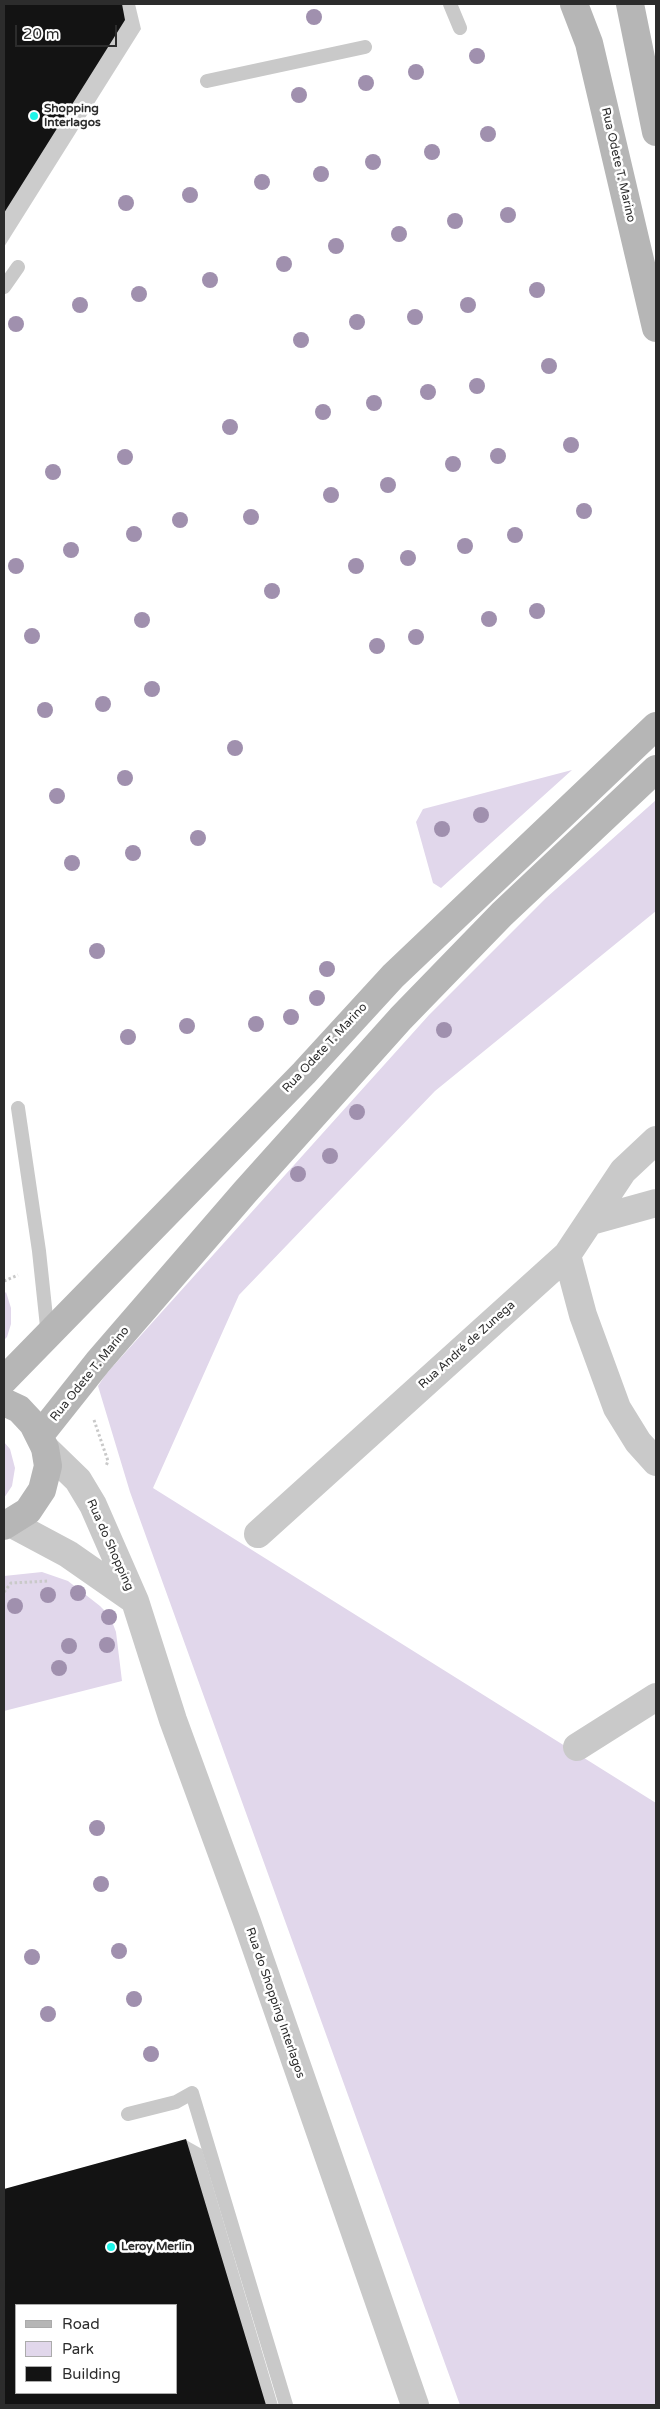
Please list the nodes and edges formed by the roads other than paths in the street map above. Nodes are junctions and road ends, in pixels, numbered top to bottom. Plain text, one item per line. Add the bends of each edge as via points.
1 (450, 4) edge
2 (574, 4) edge
3 (630, 4) edge
4 (460, 28) dead end
5 (365, 47) dead end
6 (207, 81) dead end
7 (656, 132) edge
8 (18, 268) dead end
9 (4, 287) edge
10 (656, 328) edge
11 (656, 726) edge
12 (656, 769) edge
13 (18, 1108) dead end
14 (656, 1140) edge
15 (656, 1202) edge
16 (591, 1221) junction
17 (567, 1255) junction
18 (48, 1336) junction
19 (4, 1380) edge
20 (4, 1402) edge
21 (43, 1441) junction
22 (656, 1462) edge
23 (7, 1524) edge
24 (258, 1534) dead end
25 (135, 1601) junction
26 (656, 1697) edge
27 (578, 1746) dead end
28 (128, 2114) dead end
29 (286, 2405) edge
30 (415, 2405) edge

1 - 4 lane
2 - 10 street, Rua Odete T. Marino via 589,43
3 - 7 street
5 - 6 lane
8 - 9 lane
11 - 18 street, Rua Odete T. Marino via 392,976 304,1074
12 - 21 street, Rua Odete T. Marino via 502,914 401,1018 239,1199 79,1386
13 - 18 lane
14 - 16 street, Rua André de Zunega via 623,1171
15 - 16 street
16 - 17 street, Rua André de Zunega
17 - 22 street via 583,1315 617,1408 638,1442
17 - 24 street, Rua André de Zunega
18 - 19 street, Rua Odete T. Marino
20 - 21 street via 19,1409
21 - 23 street via 48,1466 42,1490 28,1511
21 - 25 street, Rua do Shopping via 78,1480 93,1505
23 - 25 street, Rua do Shopping via 68,1554
25 - 30 street, Rua do Shopping Interlagos via 173,1720 248,1922
26 - 27 street
28 - 29 lane via 176,2102 192,2094

